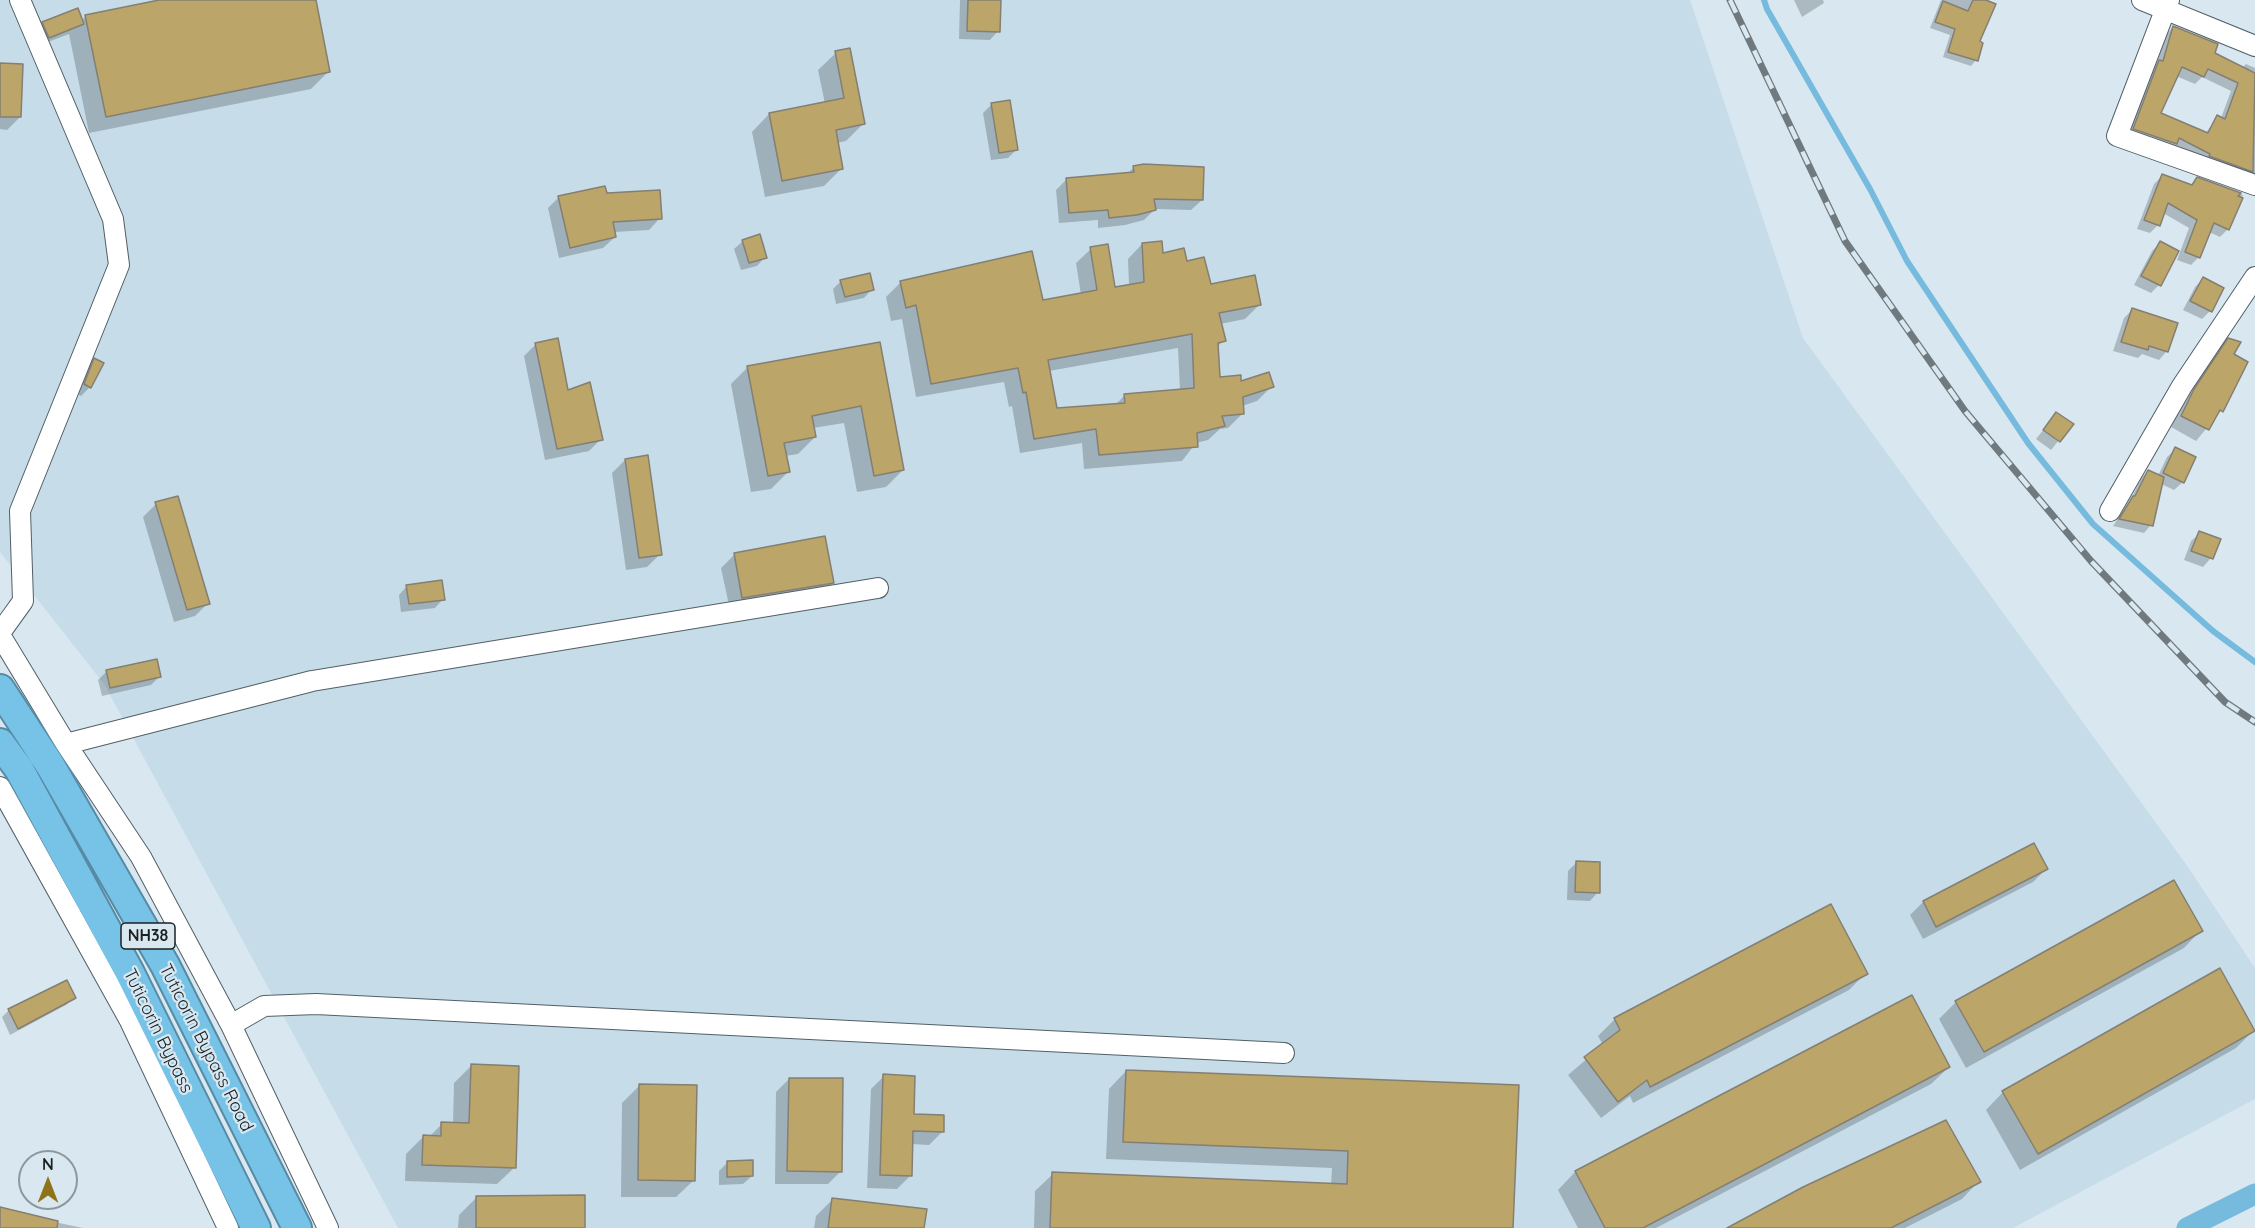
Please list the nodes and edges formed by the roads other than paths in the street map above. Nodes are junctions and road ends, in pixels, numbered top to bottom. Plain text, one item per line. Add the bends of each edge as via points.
1 (21, 0) edge
2 (2142, 0) edge
3 (2166, 5) edge
4 (2255, 45) edge
5 (2255, 185) edge
6 (2255, 277) edge
7 (2110, 511) dead end
8 (878, 588) dead end
9 (0, 634) edge
10 (0, 689) edge
11 (0, 743) edge
12 (66, 744) junction
13 (0, 787) edge
14 (231, 1025) junction
15 (1284, 1053) dead end
16 (228, 1228) edge
17 (256, 1228) edge
18 (297, 1228) edge
19 (328, 1228) edge

1 - 9 street via 113,219 119,265 20,511 23,601
2 - 3 street
3 - 4 street
3 - 5 street via 2117,136
6 - 7 street via 2182,386
8 - 12 street via 312,681
9 - 12 street
10 - 18 highway, Tuticorin Bypass Road / NH38 via 50,765 165,965
11 - 17 highway, Tuticorin Bypass / NH38 via 19,769 130,973
12 - 14 street via 141,857
13 - 16 street via 129,1021
14 - 15 street via 264,1006 316,1004
14 - 19 street

